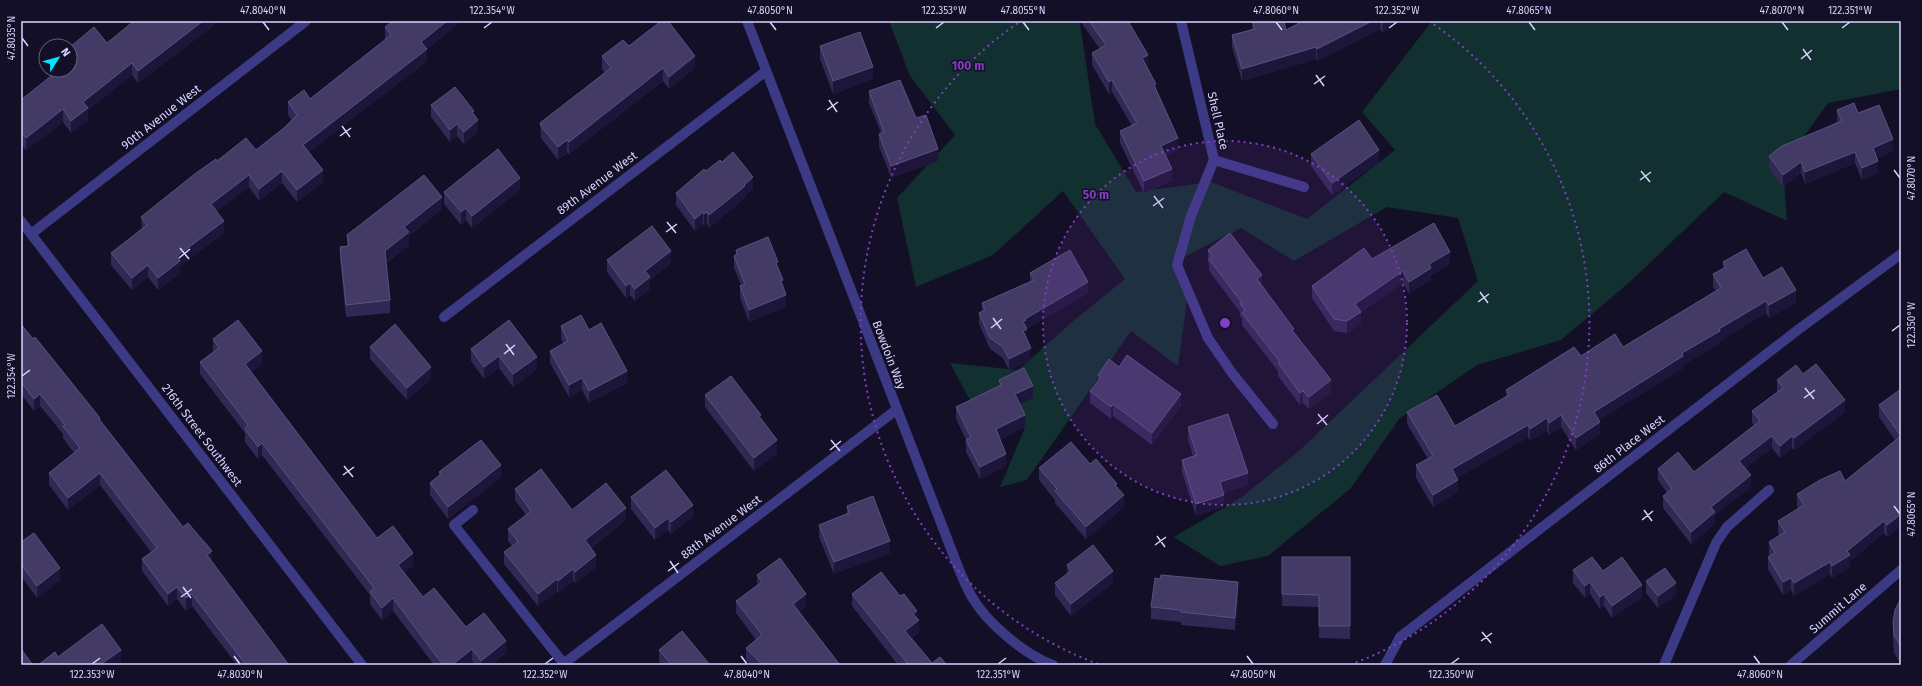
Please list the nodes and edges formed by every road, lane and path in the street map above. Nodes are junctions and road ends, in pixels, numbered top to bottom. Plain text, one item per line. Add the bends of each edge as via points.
1 (306, 21) edge
2 (747, 21) edge
3 (1181, 21) edge
4 (766, 71) junction
5 (1214, 160) junction
6 (1304, 187) dead end
7 (21, 221) edge
8 (31, 234) junction
9 (1901, 254) edge
10 (444, 316) dead end
11 (896, 410) junction
12 (1274, 424) dead end
13 (1769, 490) dead end
14 (473, 510) dead end
15 (1901, 570) edge
16 (362, 665) edge
17 (563, 665) edge
18 (1054, 665) edge
19 (1385, 665) edge
20 (1664, 665) edge
21 (1791, 665) edge

1 - 8 street, 90th Avenue West
2 - 4 street, Bowdoin Way
3 - 5 street, Shell Place
4 - 10 street, 89th Avenue West
4 - 11 street, Bowdoin Way
5 - 6 street, Shell Place
5 - 12 street via 1191,216 1177,265 1208,338 1232,373
7 - 8 street, 216th Street Southwest
8 - 16 street, 216th Street Southwest
9 - 19 street, 86th Place West via 1799,329 1400,637
11 - 17 street, 88th Avenue West
11 - 18 street, Bowdoin Way via 972,597 1000,629 1018,644
13 - 20 street via 1727,527 1716,543
14 - 17 street via 454,525
15 - 21 street, Summit Lane

